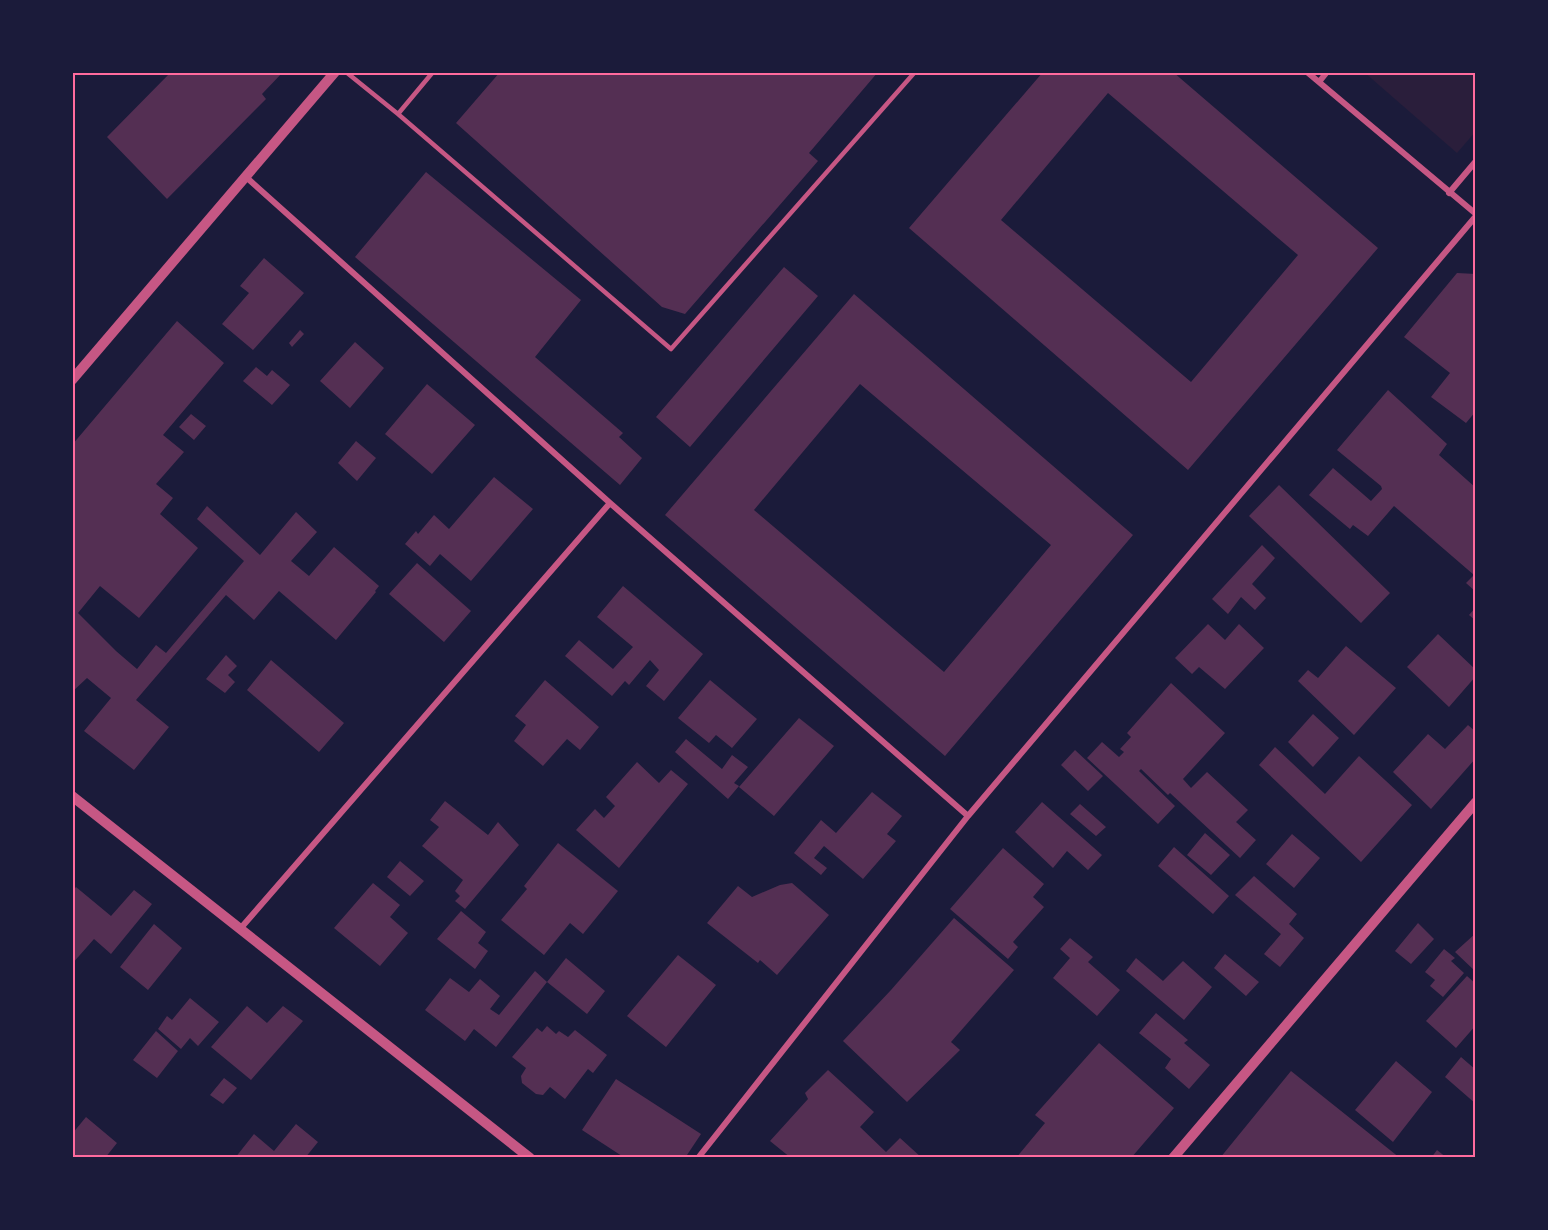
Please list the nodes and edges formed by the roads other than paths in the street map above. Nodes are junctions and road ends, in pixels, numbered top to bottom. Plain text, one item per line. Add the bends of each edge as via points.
1 (335, 72) edge
2 (346, 72) edge
3 (433, 72) edge
4 (915, 72) edge
5 (1307, 72) edge
6 (1327, 72) edge
7 (1319, 82) junction
8 (398, 114) junction
9 (1476, 160) edge
10 (246, 177) junction
11 (1449, 193) junction
12 (1476, 215) edge
13 (72, 380) edge
14 (610, 503) junction
15 (72, 796) edge
16 (1476, 802) edge
17 (968, 816) junction
18 (239, 929) junction
19 (530, 1158) edge
20 (698, 1158) edge
21 (1173, 1158) edge

1 - 10 street
2 - 8 lane
3 - 8 lane
4 - 8 lane via 671,349
5 - 7 street
6 - 7 street
7 - 11 street
9 - 11 street
10 - 13 street
10 - 14 street
11 - 12 street
12 - 17 street
14 - 17 street
14 - 18 street
15 - 18 street
16 - 21 street
17 - 20 street
18 - 19 street

